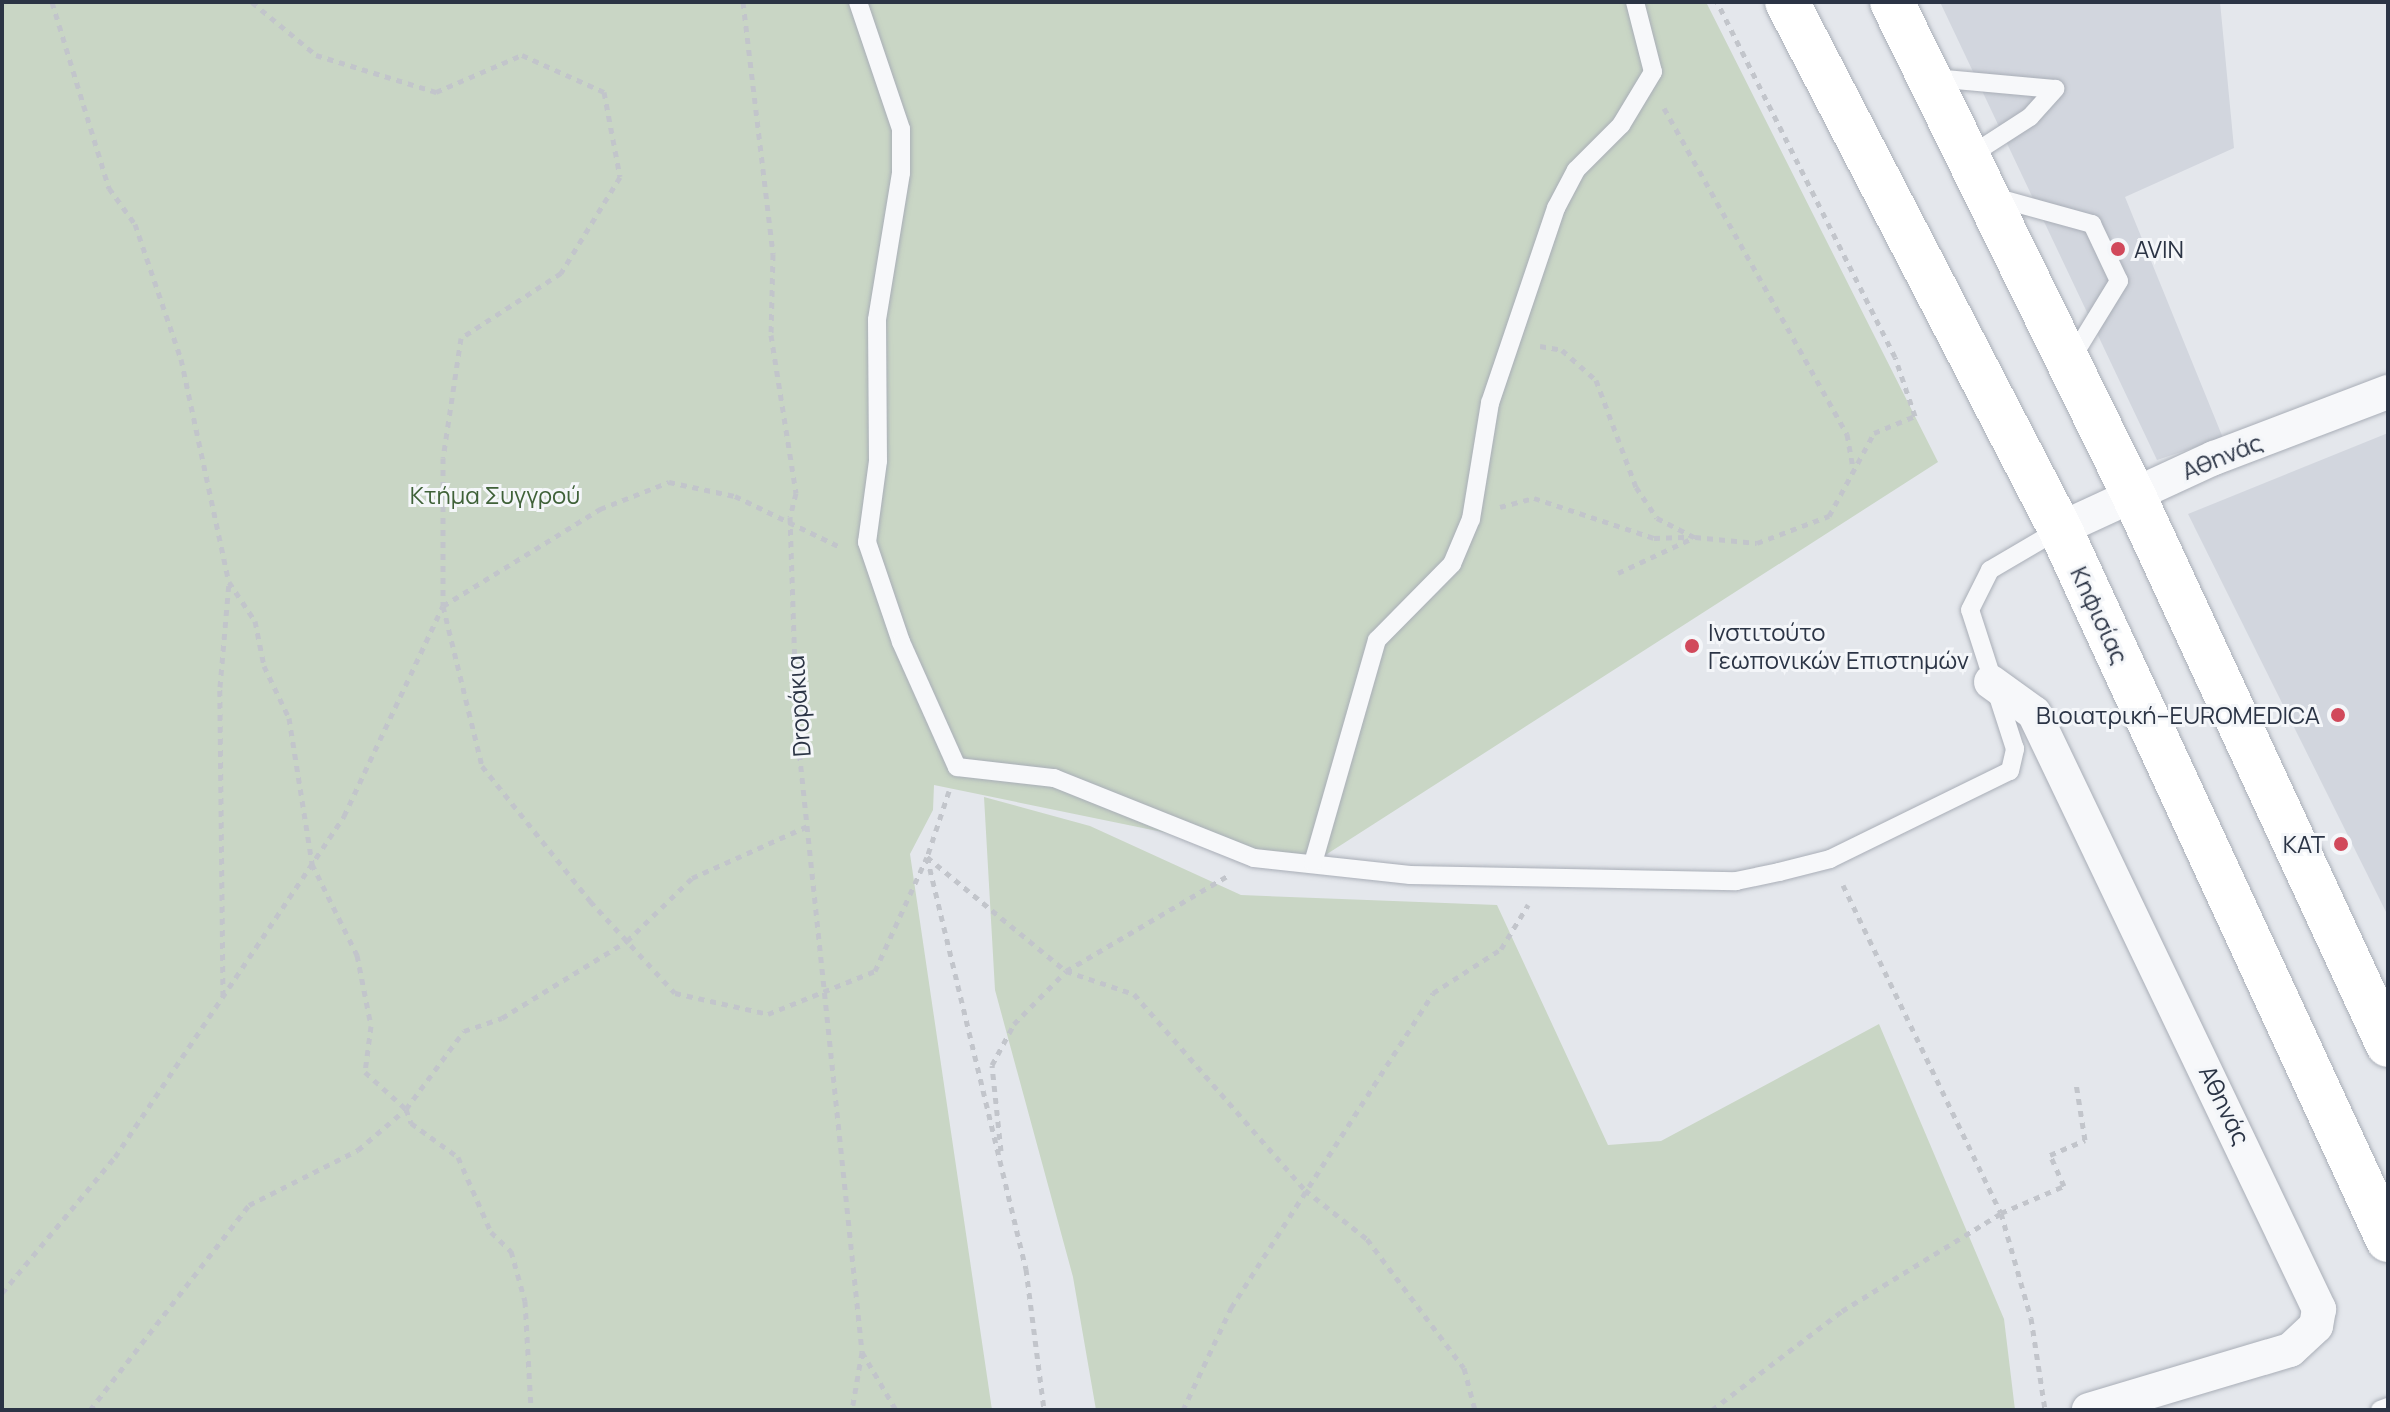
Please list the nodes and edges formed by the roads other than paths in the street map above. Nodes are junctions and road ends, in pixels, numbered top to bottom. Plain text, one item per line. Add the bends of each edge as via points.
1 (858, 2) edge
2 (1635, 2) edge
3 (1787, 2) edge
4 (1892, 2) edge
5 (1929, 77) junction
6 (1977, 176) junction
7 (2069, 364) junction
8 (2388, 392) edge
9 (2133, 494) junction
10 (2060, 529) junction
11 (1991, 682) junction
12 (1313, 863) junction
13 (2384, 1022) edge
14 (2388, 1240) edge
15 (2388, 1407) edge
16 (2089, 1410) edge
17 (2380, 1410) edge

1 - 12 lane via 901,129 901,173 877,320 878,461 867,508 877,577 957,767 1068,782 1254,858
2 - 12 lane via 1653,72 1621,125 1576,170 1556,208 1490,403 1471,519 1452,564 1377,640
3 - 10 main road, Κηφισίας
4 - 5 main road
5 - 6 main road
5 - 6 lane via 1983,88 2055,89
6 - 7 main road
6 - 7 lane via 2092,224 2119,281
7 - 9 main road
8 - 9 street, Αθηνάς
9 - 10 street, Αθηνάς
9 - 13 main road
10 - 11 lane via 2009,555 1976,591 1970,610
10 - 14 main road, Κηφισίας
11 - 12 lane via 2015,749 2010,771 1830,859 1736,881 1410,875
11 - 16 street, Αθηνάς via 2034,713 2319,1309 2316,1326 2290,1350
15 - 17 lane

